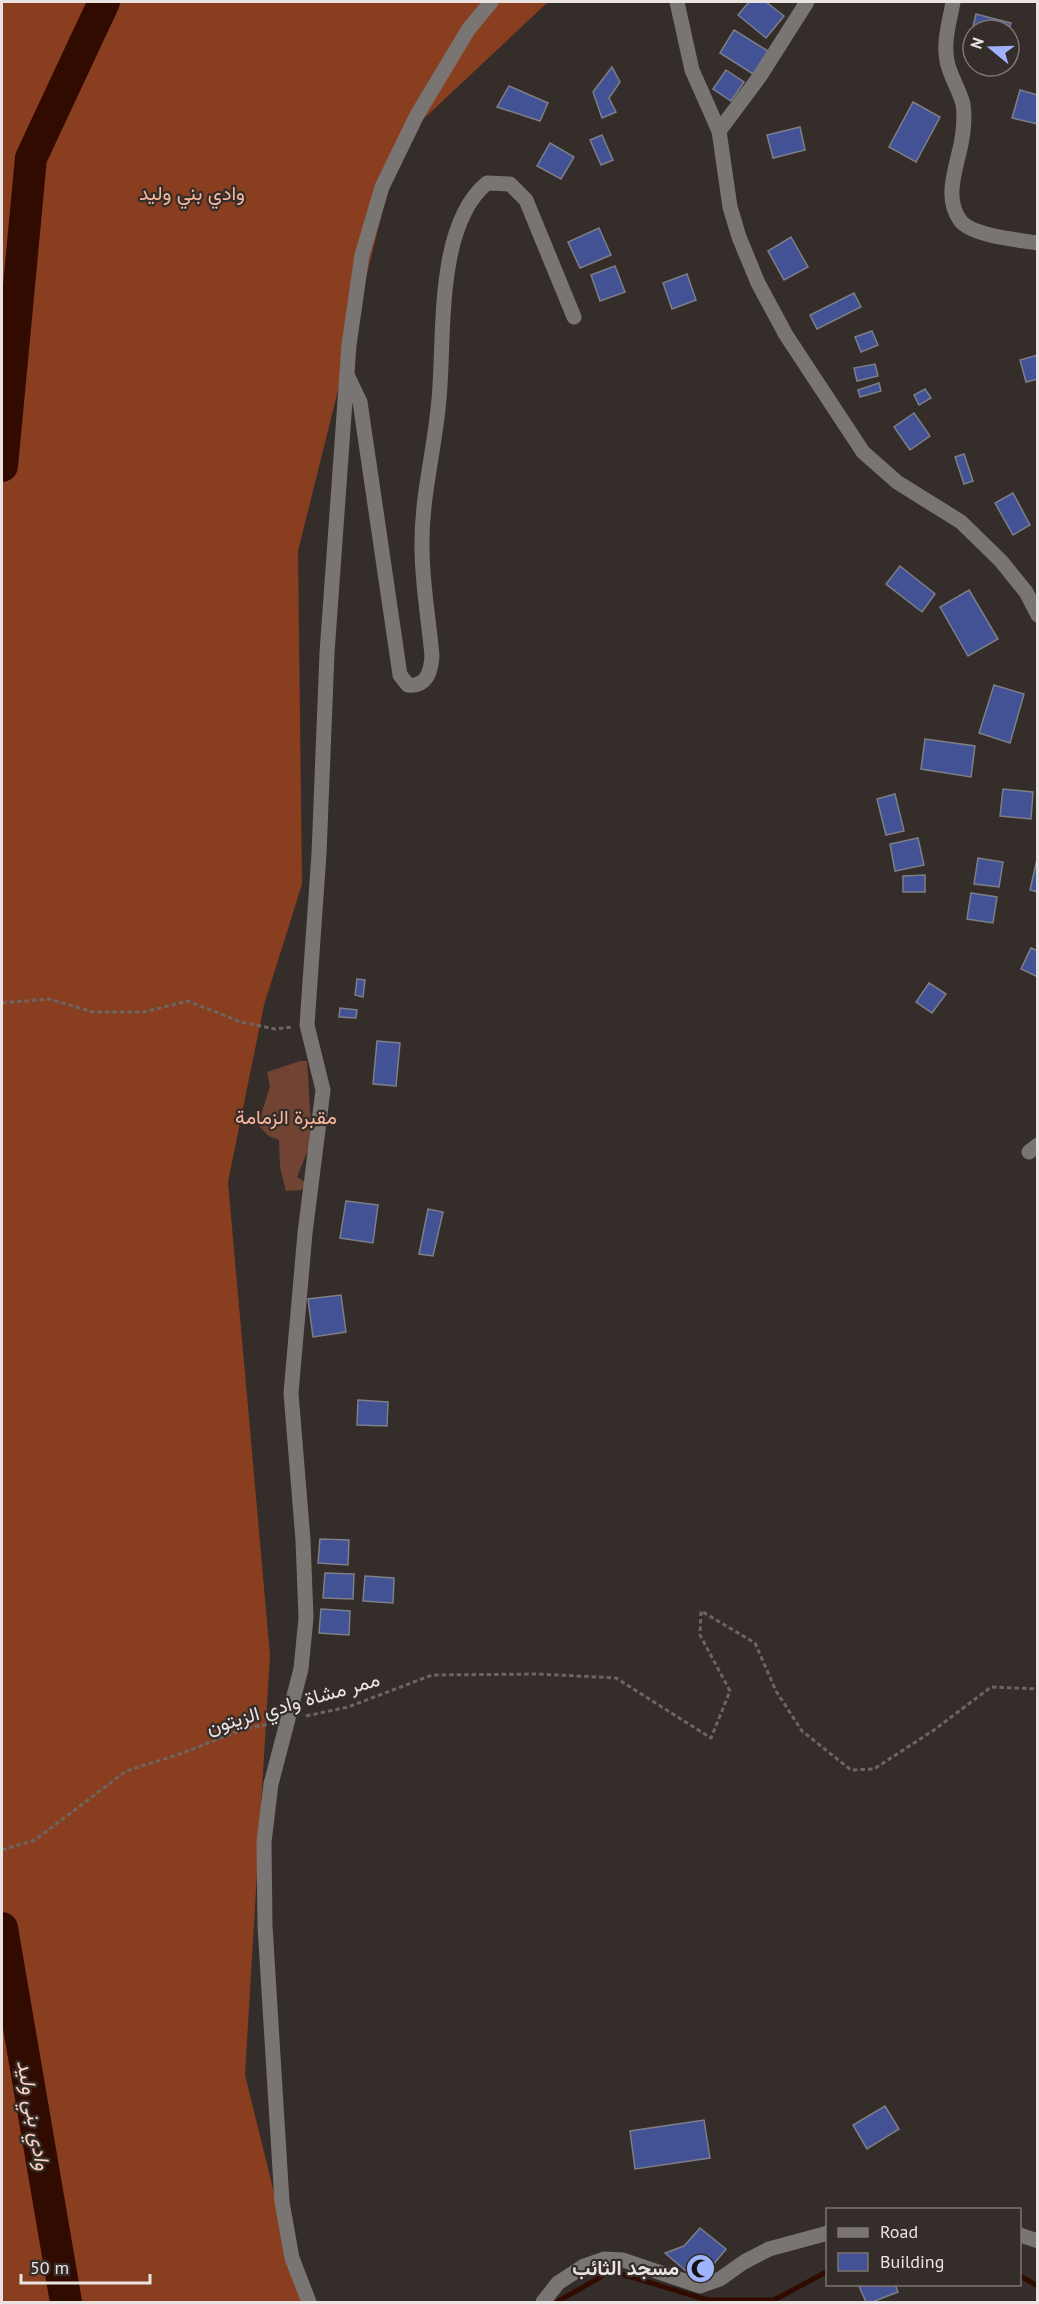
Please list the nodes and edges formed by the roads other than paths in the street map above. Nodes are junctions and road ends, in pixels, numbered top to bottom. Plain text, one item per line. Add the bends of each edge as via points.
1 (491, 2) edge
2 (677, 2) edge
3 (807, 2) edge
4 (953, 2) edge
5 (719, 131) junction
6 (1038, 243) edge
7 (574, 317) dead end
8 (347, 374) junction
9 (1038, 615) edge
10 (826, 2234) edge
11 (1021, 2235) edge
12 (1038, 2241) edge
13 (309, 2302) edge
14 (543, 2302) edge

1 - 8 street via 468,30 417,115 382,187 362,255
2 - 5 street via 692,70
3 - 5 street
4 - 6 street via 947,60 963,104 963,130 951,188 954,207 966,226
5 - 9 street via 733,217 758,283 786,335 863,452 897,482 962,522 1026,592
7 - 8 street via 526,200 510,184 487,183 476,192 459,224 446,275 439,400 423,510 431,671 416,686 408,685 400,675 360,402
8 - 13 street via 307,1025 323,1090 291,1393 306,1618 301,1669 271,1784 264,1842 265,1926 282,2202 292,2258
10 - 14 street via 769,2249 720,2279 700,2286 623,2260 604,2259 584,2265 558,2283
11 - 12 street

